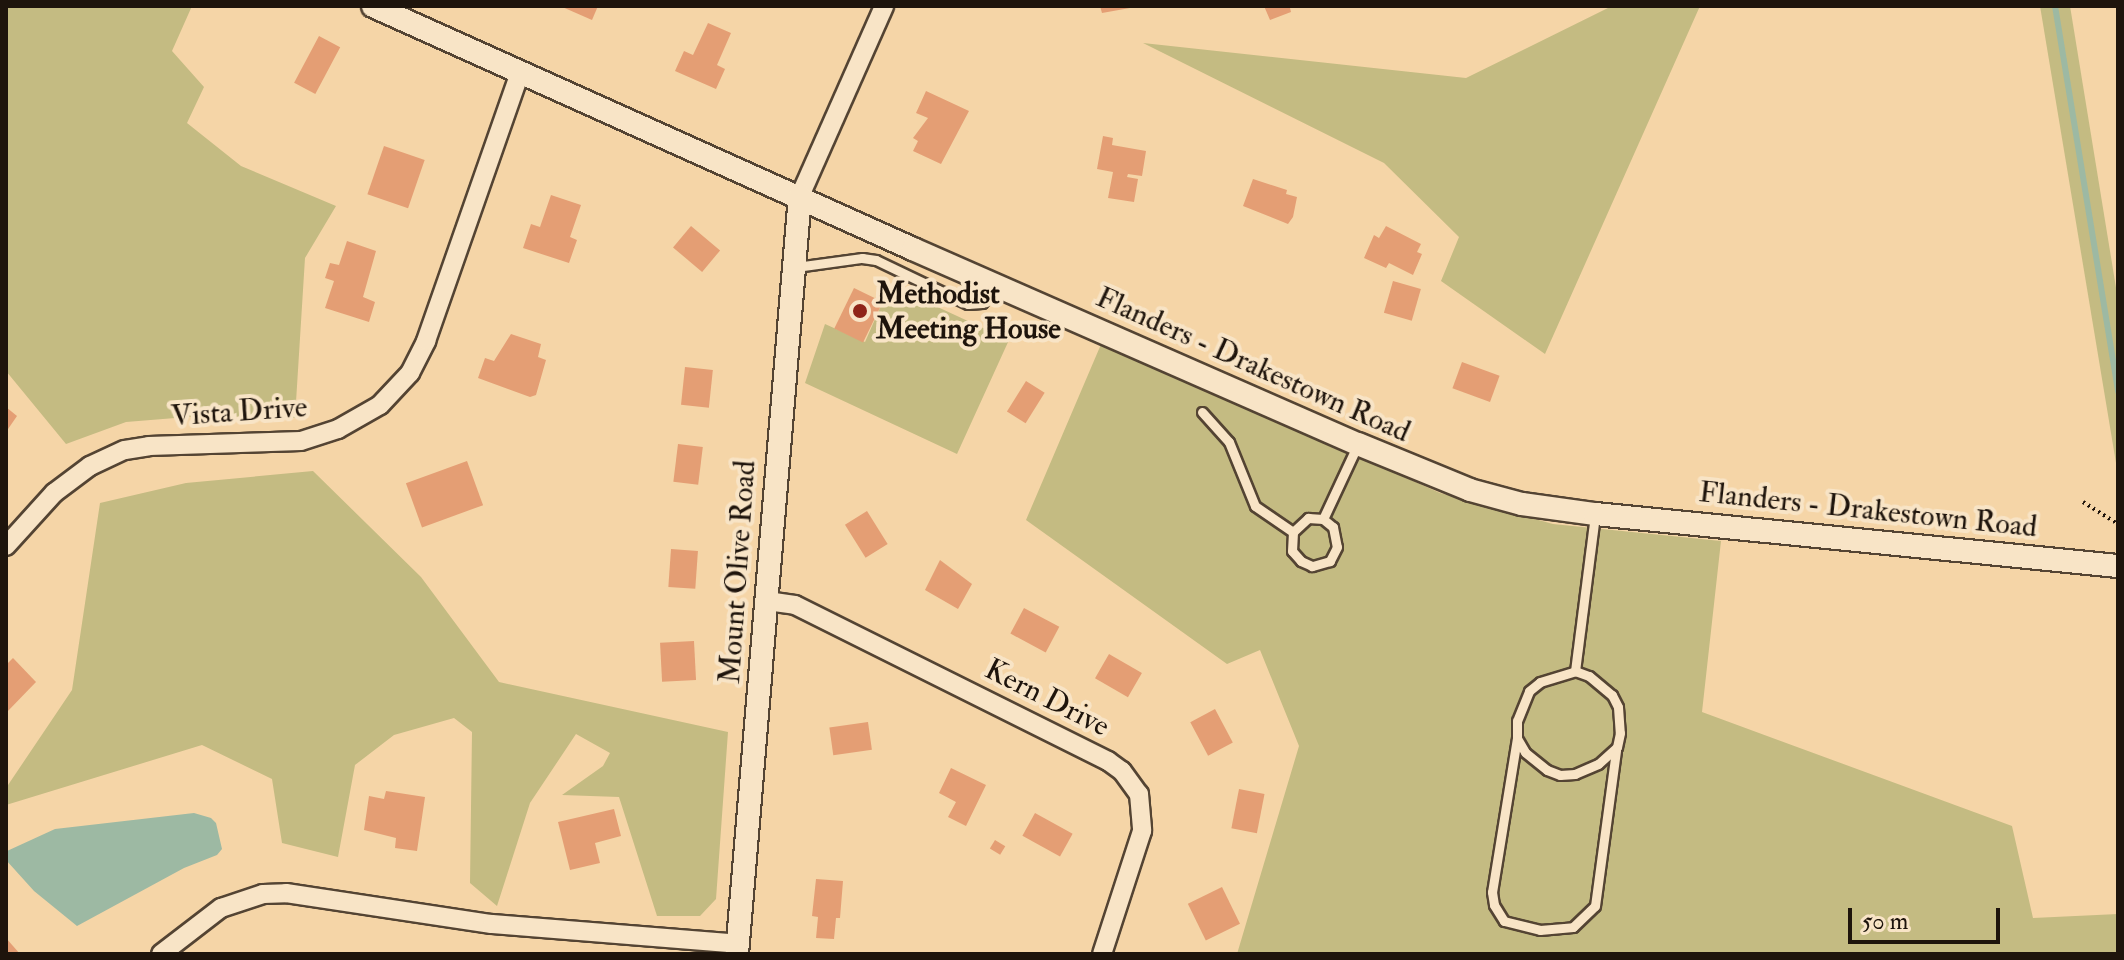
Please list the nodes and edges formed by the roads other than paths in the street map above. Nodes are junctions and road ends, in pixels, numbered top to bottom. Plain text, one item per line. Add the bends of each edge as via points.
1 (373, 6) edge
2 (884, 6) edge
3 (520, 72) junction
4 (800, 196) junction
5 (792, 266) junction
6 (997, 285) junction
7 (1202, 412) dead end
8 (1358, 444) junction
9 (1595, 514) junction
10 (1323, 519) junction
11 (1293, 532) junction
12 (6, 546) edge
13 (2118, 566) edge
14 (767, 601) junction
15 (1575, 671) junction
16 (1517, 738) junction
17 (1617, 747) junction
18 (737, 949) edge
19 (161, 954) edge
20 (1102, 954) edge

1 - 3 street, Flanders - Drakestown Road
2 - 4 street
3 - 4 street, Flanders - Drakestown Road
3 - 12 street, Vista Drive via 421,353 380,405 338,429 301,441 125,450 90,466 54,493
4 - 5 street, Mount Olive Road
4 - 6 street, Flanders - Drakestown Road
5 - 6 lane via 876,260 968,304 982,303
5 - 14 street, Mount Olive Road
6 - 8 street, Flanders - Drakestown Road
7 - 11 lane via 1229,442 1255,506
8 - 9 street, Flanders - Drakestown Road via 1470,490
8 - 10 lane
9 - 13 street, Flanders - Drakestown Road
9 - 15 lane
10 - 11 lane via 1303,520
10 - 11 lane via 1333,527 1338,542 1326,564 1301,561 1291,546
14 - 18 street, Mount Olive Road
14 - 20 street, Kern Drive via 795,605 1122,771 1139,794 1142,831
15 - 16 lane via 1529,691 1521,704
15 - 17 lane via 1612,695 1620,720
16 - 17 lane via 1534,762 1560,775 1588,769
16 - 17 lane via 1492,892 1504,921 1540,930 1573,927 1595,906
18 - 19 street via 492,924 286,893 263,894 221,908

